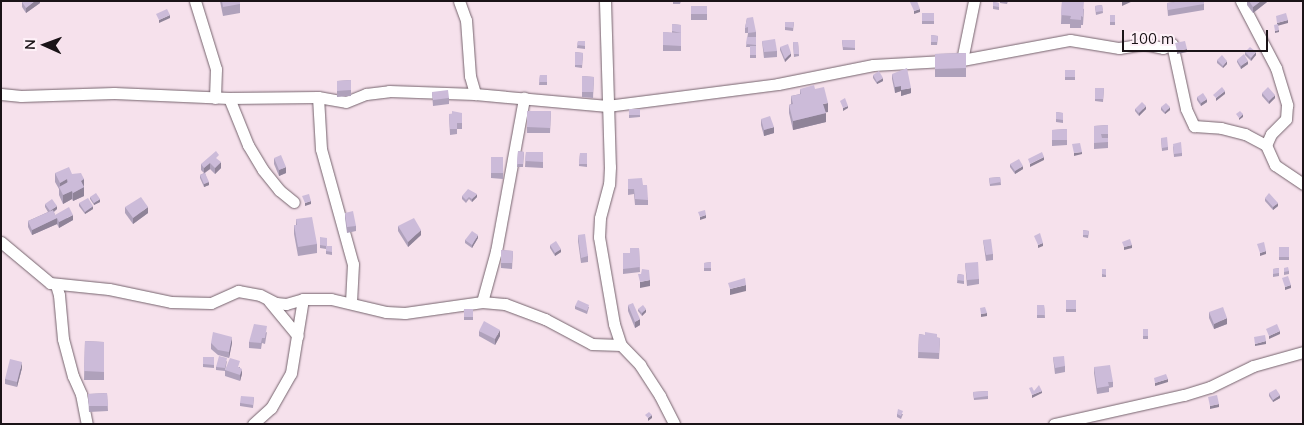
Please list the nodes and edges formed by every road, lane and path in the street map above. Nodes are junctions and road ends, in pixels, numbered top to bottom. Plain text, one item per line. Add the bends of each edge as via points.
1 (195, 1) edge
2 (459, 1) edge
3 (605, 1) edge
4 (974, 1) edge
5 (1241, 1) edge
6 (962, 60) junction
7 (1, 94) edge
8 (474, 94) junction
9 (318, 97) junction
10 (215, 98) junction
11 (229, 98) junction
12 (524, 98) junction
13 (627, 105) junction
14 (607, 106) junction
15 (609, 124) junction
16 (1266, 145) junction
17 (1303, 184) edge
18 (294, 202) dead end
19 (1, 242) edge
20 (56, 285) junction
21 (303, 299) junction
22 (269, 301) junction
23 (351, 302) junction
24 (482, 302) junction
25 (298, 336) junction
26 (621, 345) junction
27 (1303, 352) edge
28 (87, 424) edge
29 (253, 424) edge
30 (674, 424) edge
31 (1054, 424) edge

1 - 10 street via 216,69
2 - 8 street via 466,20
3 - 14 street
4 - 6 street
5 - 16 street via 1276,68 1287,105 1286,119
6 - 13 street via 873,65 778,84
6 - 16 street via 1070,40 1119,48 1144,44 1163,48 1172,44 1186,109 1194,126 1232,130
7 - 10 street via 114,93
8 - 9 street via 389,91 366,94 346,102
8 - 12 street
9 - 11 street
9 - 23 street via 322,149 352,264
10 - 11 street
11 - 18 street via 248,145 263,170
12 - 14 street
12 - 24 street via 496,251
13 - 14 street
13 - 15 street
14 - 15 street
15 - 26 street via 609,184 600,218 599,237 614,324
16 - 17 street via 1275,165
19 - 20 street
20 - 22 street via 109,289 171,302 211,302 238,291 260,294
20 - 28 street via 60,294 63,339
21 - 22 street via 286,304
21 - 23 street
21 - 25 street
22 - 25 street
23 - 24 street via 386,312 405,313
24 - 26 street via 505,304 545,319 592,344
25 - 29 street via 291,373 281,394
26 - 30 street via 640,365
27 - 31 street via 1253,366 1210,387 1184,395

